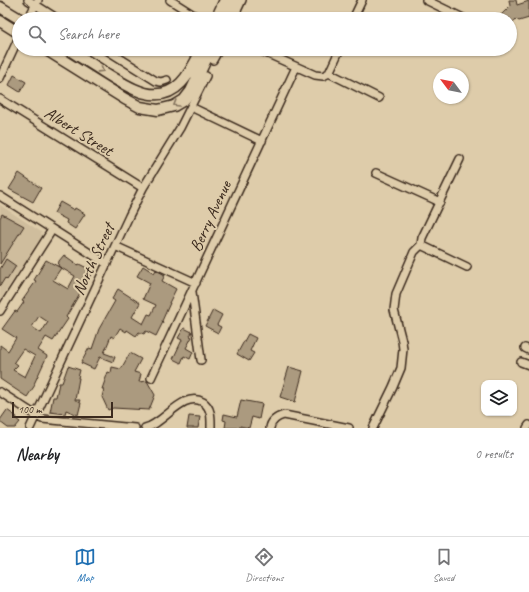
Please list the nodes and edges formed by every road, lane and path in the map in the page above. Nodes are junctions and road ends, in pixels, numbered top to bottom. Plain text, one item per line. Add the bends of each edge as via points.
1 (28, 0) edge
2 (170, 0) edge
3 (225, 0) edge
4 (234, 0) edge
5 (242, 0) edge
6 (362, 0) edge
7 (426, 0) edge
8 (37, 2) edge
9 (0, 7) edge
10 (32, 12) edge
11 (49, 12) edge
12 (189, 12) edge
13 (219, 12) edge
14 (228, 12) edge
15 (236, 12) edge
16 (356, 12) edge
17 (451, 12) edge
18 (12, 14) edge
19 (0, 21) edge
20 (12, 29) edge
21 (12, 52) edge
22 (56, 56) edge
23 (79, 56) edge
24 (116, 56) edge
25 (198, 56) edge
26 (208, 56) edge
27 (215, 56) edge
28 (272, 56) edge
29 (337, 56) edge
30 (213, 60) dead end
31 (296, 67) junction
32 (329, 73) junction
33 (206, 76) dead end
34 (0, 78) edge
35 (167, 80) dead end
36 (379, 98) dead end
37 (0, 99) edge
38 (191, 107) junction
39 (262, 140) junction
40 (460, 159) dead end
41 (376, 173) dead end
42 (143, 188) junction
43 (0, 196) edge
44 (440, 202) junction
45 (52, 230) junction
46 (421, 245) junction
47 (115, 246) junction
48 (107, 264) junction
49 (467, 267) dead end
50 (196, 283) junction
51 (192, 292) junction
52 (0, 311) edge
53 (201, 360) dead end
54 (521, 362) dead end
55 (529, 365) edge
56 (151, 378) dead end
57 (0, 392) edge
58 (36, 416) junction
59 (529, 425) edge
60 (30, 428) edge
61 (135, 428) edge
62 (145, 428) edge
63 (211, 428) edge
64 (270, 428) edge
65 (349, 428) edge
66 (373, 428) edge
67 (527, 428) edge

1 - 8 street
2 - 12 street
3 - 13 main road
4 - 14 main road
5 - 15 street
6 - 16 street
7 - 17 street
8 - 10 street
8 - 11 street
9 - 18 main road
19 - 20 main road
21 - 34 street
26 -> 22 main road via 184,100 174,106 158,110 140,107
23 -> 25 main road via 128,87 145,94 169,92 181,83
24 - 35 street via 156,82
27 - 30 street
28 - 31 street
29 - 32 street
31 - 32 street via 318,76
31 - 39 street, Berry Avenue
32 - 36 street
33 - 38 street, North Street
37 - 42 street, Albert Street
38 - 39 street
38 - 42 street, North Street
39 - 50 street, Berry Avenue
40 - 44 street
41 - 44 street
42 - 47 street, North Street
43 - 45 street
44 - 46 street
45 - 48 street
45 - 52 street
46 - 49 street
46 - 66 street via 414,252 396,294 394,306 402,341 402,361 396,380
47 - 48 street, North Street
47 - 50 street
48 - 58 street, North Street
50 - 51 street, Berry Avenue
51 - 53 street
51 - 56 street, Berry Avenue
54 - 55 street
57 - 58 street
58 - 60 street, North Street
58 - 61 street via 54,421
59 - 67 street
62 - 63 street via 192,399 201,401 208,408
64 - 65 street via 272,422 284,415

